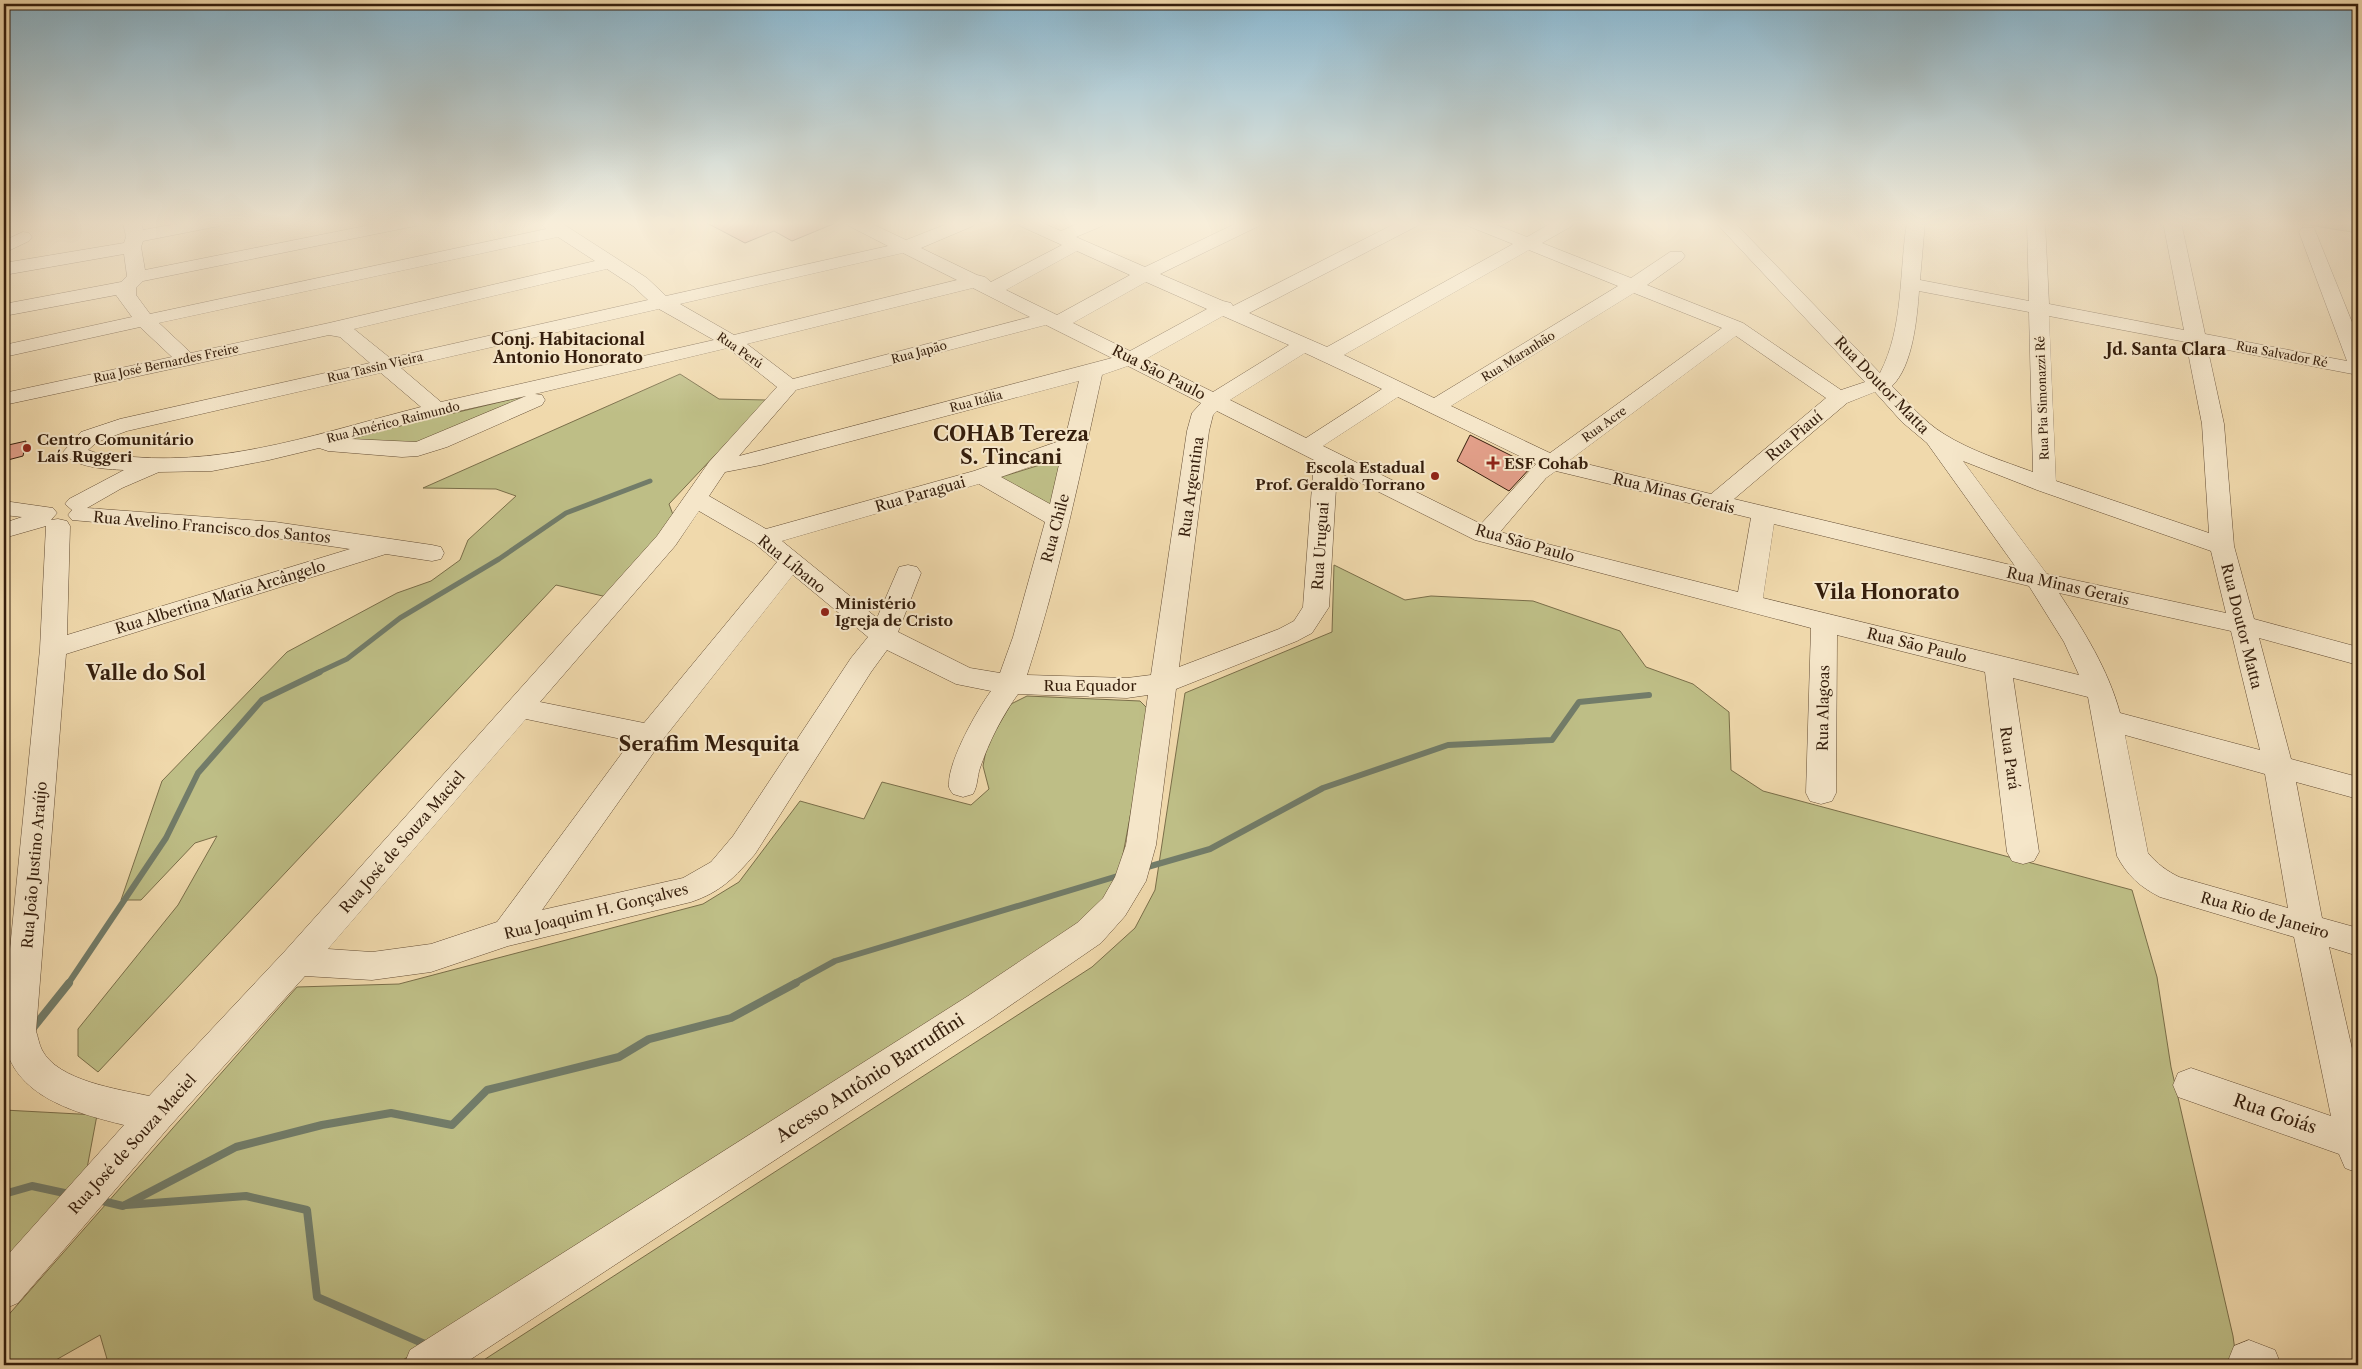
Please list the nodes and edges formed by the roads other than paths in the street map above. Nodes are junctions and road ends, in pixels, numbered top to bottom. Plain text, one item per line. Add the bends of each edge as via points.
1 (114, 286) edge
2 (130, 286) edge
3 (296, 286) edge
4 (512, 286) edge
5 (644, 286) edge
6 (738, 286) edge
7 (981, 286) edge
8 (987, 286) edge
9 (1122, 286) edge
10 (1173, 286) edge
11 (1279, 286) edge
12 (1453, 286) edge
13 (1633, 286) edge
14 (1636, 286) edge
15 (1786, 286) edge
16 (1911, 286) edge
17 (1921, 286) edge
18 (2038, 286) edge
19 (2184, 286) edge
20 (2329, 286) edge
21 (664, 303) junction
22 (2038, 307) junction
23 (4, 310) edge
24 (1229, 310) junction
25 (1054, 320) junction
26 (145, 321) junction
27 (1736, 327) junction
28 (329, 329) junction
29 (2194, 338) junction
30 (731, 341) junction
31 (1305, 344) junction
32 (4, 351) edge
33 (1328, 355) junction
34 (1132, 358) junction
35 (186, 359) junction
36 (2358, 363) edge
37 (385, 365) junction
38 (2358, 369) edge
39 (1092, 371) junction
40 (585, 376) junction
41 (1881, 384) junction
42 (789, 386) junction
43 (1396, 388) junction
44 (1839, 398) junction
45 (4, 399) edge
46 (1215, 400) junction
47 (1435, 407) junction
48 (438, 410) junction
49 (89, 437) joint
50 (1935, 438) junction
51 (311, 442) junction
52 (1076, 443) junction
53 (1317, 451) junction
54 (1552, 463) junction
55 (155, 465) junction
56 (717, 467) junction
57 (982, 476) junction
58 (2045, 485) junction
59 (696, 499) junction
60 (1715, 503) junction
61 (4, 508) edge
62 (1763, 514) junction
63 (60, 516) junction
64 (1058, 519) junction
65 (4, 531) edge
66 (1484, 535) junction
67 (763, 538) junction
68 (387, 545) junction
69 (2222, 546) junction
70 (432, 552) dead end
71 (790, 562) junction
72 (908, 573) dead end
73 (2038, 580) junction
74 (1750, 603) junction
75 (1316, 607) joint
76 (1824, 623) junction
77 (2242, 625) junction
78 (883, 636) junction
79 (53, 649) junction
80 (2358, 656) edge
81 (1998, 665) junction
82 (1164, 683) junction
83 (1010, 684) junction
84 (2100, 690) junction
85 (519, 708) junction
86 (2108, 720) junction
87 (651, 735) junction
88 (2279, 768) junction
89 (963, 786) dead end
90 (2358, 788) edge
91 (1821, 793) dead end
92 (2023, 852) dead end
93 (2308, 928) junction
94 (508, 932) junction
95 (2358, 942) edge
96 (297, 961) junction
97 (2191, 1085) dead end
98 (156, 1115) junction
99 (2357, 1147) edge
100 (4, 1289) edge
101 (425, 1365) edge

1 - 23 street
2 - 26 street via 126,295
3 - 26 street
4 - 28 street, Rua José Bernardes Freire
5 - 21 street, Rua Perú
6 - 21 street, Rua Tassin Vieira
7 - 30 street, Rua Américo Raimundo
8 - 25 street, Rua São Paulo
9 - 25 street, Rua Japão
10 - 24 street, Rua Minas Gerais
11 - 24 street, Rua Itália
12 - 33 street
13 - 47 street, Rua Maranhão
14 - 27 street
15 - 41 street, Rua Doutor Matta
16 - 41 street via 1898,358 1886,381
17 - 22 street, Rua Salvador Ré
18 - 22 street, Rua Pia Simonazzi Ré
19 - 29 street
20 - 36 street
21 - 30 street, Rua Perú
21 - 37 street, Rua Tassin Vieira
22 - 29 street, Rua Salvador Ré
22 - 58 street, Rua Pia Simonazzi Ré
24 - 31 street, Rua Minas Gerais
24 - 34 street, Rua Itália
25 - 34 street, Rua São Paulo
25 - 42 street, Rua Japão
26 - 32 street
26 - 35 street
27 - 44 street
27 - 54 street, Rua Acre
28 - 35 street, Rua José Bernardes Freire
28 - 37 street via 347,333
29 - 38 street, Rua Salvador Ré
29 - 69 street via 2213,424
30 - 40 street, Rua Américo Raimundo
30 - 42 street, Rua Perú
31 - 33 street, Rua Minas Gerais
31 - 46 street, Rua Argentina
33 - 43 street, Rua Minas Gerais
34 - 39 street, Rua Itália
34 - 46 street, Rua São Paulo
35 - 45 street, Rua José Bernardes Freire
37 - 48 street
37 - 49 street, Rua Tassin Vieira via 120,426
39 - 52 street, Rua Chile
39 - 56 street, Rua Itália
40 - 48 street, Rua Américo Raimundo
40 - 51 street via 439,442 418,448 362,448
41 - 44 street, Rua Piauí
41 - 50 street, Rua Doutor Matta via 1910,417
42 - 56 street, Rua José de Souza Maciel
43 - 47 street, Rua Minas Gerais
43 - 53 street
44 - 60 street, Rua Piauí
46 - 53 street, Rua São Paulo
46 - 82 street, Rua Argentina via 1203,413 1198,431
47 - 54 street, Rua Minas Gerais
48 - 51 street, Rua Américo Raimundo
49 - 55 street, Rua Américo Raimundo via 74,452 79,457
50 - 58 street, Rua Doutor Matta via 1973,457
50 - 73 street, Rua Rio de Janeiro
51 - 55 street, Rua Américo Raimundo via 210,465
52 - 57 street, Rua Paraguai
52 - 64 street, Rua Chile
53 - 66 street, Rua São Paulo
53 - 75 street, Rua Uruguai
54 - 60 street, Rua Minas Gerais
54 - 66 street, Rua Acre via 1538,472
55 - 63 street via 96,492
56 - 59 street, Rua José de Souza Maciel
57 - 64 street
57 - 67 street, Rua Paraguai
58 - 69 street, Rua Doutor Matta
59 - 67 street, Rua Líbano
59 - 85 street, Rua José de Souza Maciel via 666,541
60 - 62 street, Rua Minas Gerais
61 - 63 street, Rua Avelino Francisco dos Santos
62 - 73 street, Rua Minas Gerais
62 - 74 street
63 - 65 street
63 - 68 street, Rua Avelino Francisco dos Santos via 275,530
63 - 79 street, Rua João Justino Araújo
64 - 83 street, Rua Chile
66 - 74 street, Rua São Paulo
67 - 71 street, Rua Líbano
68 - 70 street, Rua Avelino Francisco dos Santos
68 - 79 street, Rua Albertina Maria Arcângelo
69 - 77 street, Rua Doutor Matta
71 - 78 street, Rua Líbano
71 - 87 street
72 - 78 street, Rua Joaquim H. Gonçalves
73 - 77 street, Rua Minas Gerais
73 - 84 street, Rua Rio de Janeiro via 2078,642
74 - 76 street, Rua São Paulo
75 - 82 street, Rua Equador via 1303,627 1288,635
76 - 81 street, Rua São Paulo
76 - 91 street, Rua Alagoas
77 - 80 street, Rua Minas Gerais
77 - 88 street, Rua Doutor Matta
78 - 83 street, Rua Equador via 966,677
78 - 94 street, Rua Joaquim H. Gonçalves via 744,845 722,871 691,889
79 - 98 street, Rua João Justino Araújo via 19,1031 29,1061 51,1083 90,1098
81 - 84 street, Rua São Paulo
81 - 92 street, Rua Pará
82 - 83 street, Rua Equador via 1127,688
82 - 101 street, Acesso Antônio Barruffini via 1140,845 1130,881 1114,907 1089,933 980,1008
83 - 89 street, Rua Chile via 993,708 964,768
84 - 86 street, Rua Rio de Janeiro
85 - 87 street
85 - 96 street, Rua José de Souza Maciel
86 - 88 street
86 - 93 street, Rua Rio de Janeiro via 2133,856 2142,870 2171,888
87 - 94 street
88 - 90 street
88 - 93 street, Rua Doutor Matta
93 - 95 street, Rua Rio de Janeiro
93 - 99 street, Rua Doutor Matta
94 - 96 street, Rua Joaquim H. Gonçalves via 431,958 372,966
96 - 98 street, Rua José de Souza Maciel
97 - 99 street, Rua Goiás
98 - 100 street, Rua José de Souza Maciel

